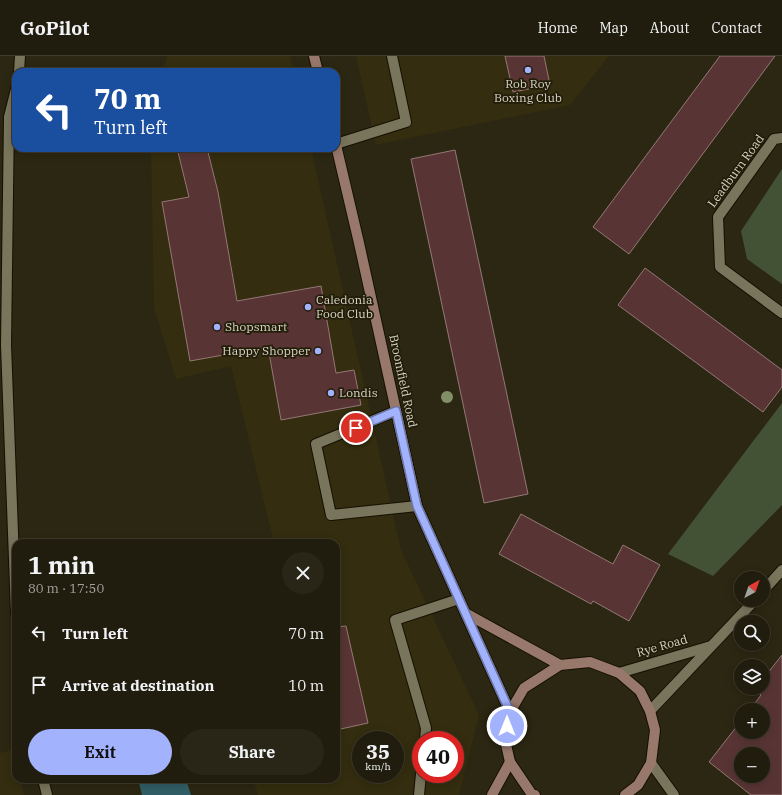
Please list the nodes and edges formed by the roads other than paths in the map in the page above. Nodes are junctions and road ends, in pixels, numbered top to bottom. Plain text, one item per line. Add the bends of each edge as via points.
1 (20, 56) edge
2 (314, 56) edge
3 (392, 56) edge
4 (19, 68) edge
5 (317, 68) edge
6 (12, 105) edge
7 (782, 138) edge
8 (340, 144) edge
9 (338, 152) edge
10 (782, 313) edge
11 (396, 411) junction
12 (417, 506) junction
13 (13, 539) edge
14 (782, 570) edge
15 (770, 583) edge
16 (460, 599) junction
17 (748, 607) edge
18 (467, 614) junction
19 (713, 645) junction
20 (560, 665) junction
21 (619, 673) junction
22 (650, 711) junction
23 (510, 712) junction
24 (426, 731) edge
25 (510, 762) junction
26 (651, 763) junction
27 (45, 783) edge
28 (420, 783) edge
29 (47, 795) edge
30 (419, 795) edge
31 (492, 795) edge
32 (534, 795) edge
33 (625, 795) edge
34 (674, 795) edge

1 - 4 street
2 - 5 street
3 - 8 street via 406,122
6 - 13 street via 9,117 6,344
7 - 10 street, Leadburn Road via 774,139 718,218 720,267
9 - 11 street, Broomfield Road
11 - 12 street, Broomfield Road
11 - 12 street via 316,444 331,515
12 - 16 street, Broomfield Road
14 - 15 street
16 - 18 street, Broomfield Road
16 - 24 street via 395,620
17 - 19 street, Rye Road
18 - 20 street
18 - 23 street, Broomfield Road
19 - 21 street, Rye Road
19 - 22 street, Rye Road
20 - 21 street via 590,662
20 - 23 street via 524,688
21 - 22 street via 640,691
22 - 26 street via 655,730
23 - 25 street via 505,740
25 - 31 street
25 - 32 street via 530,793
26 - 33 street via 638,784
26 - 34 street
27 - 29 street
28 - 30 street

